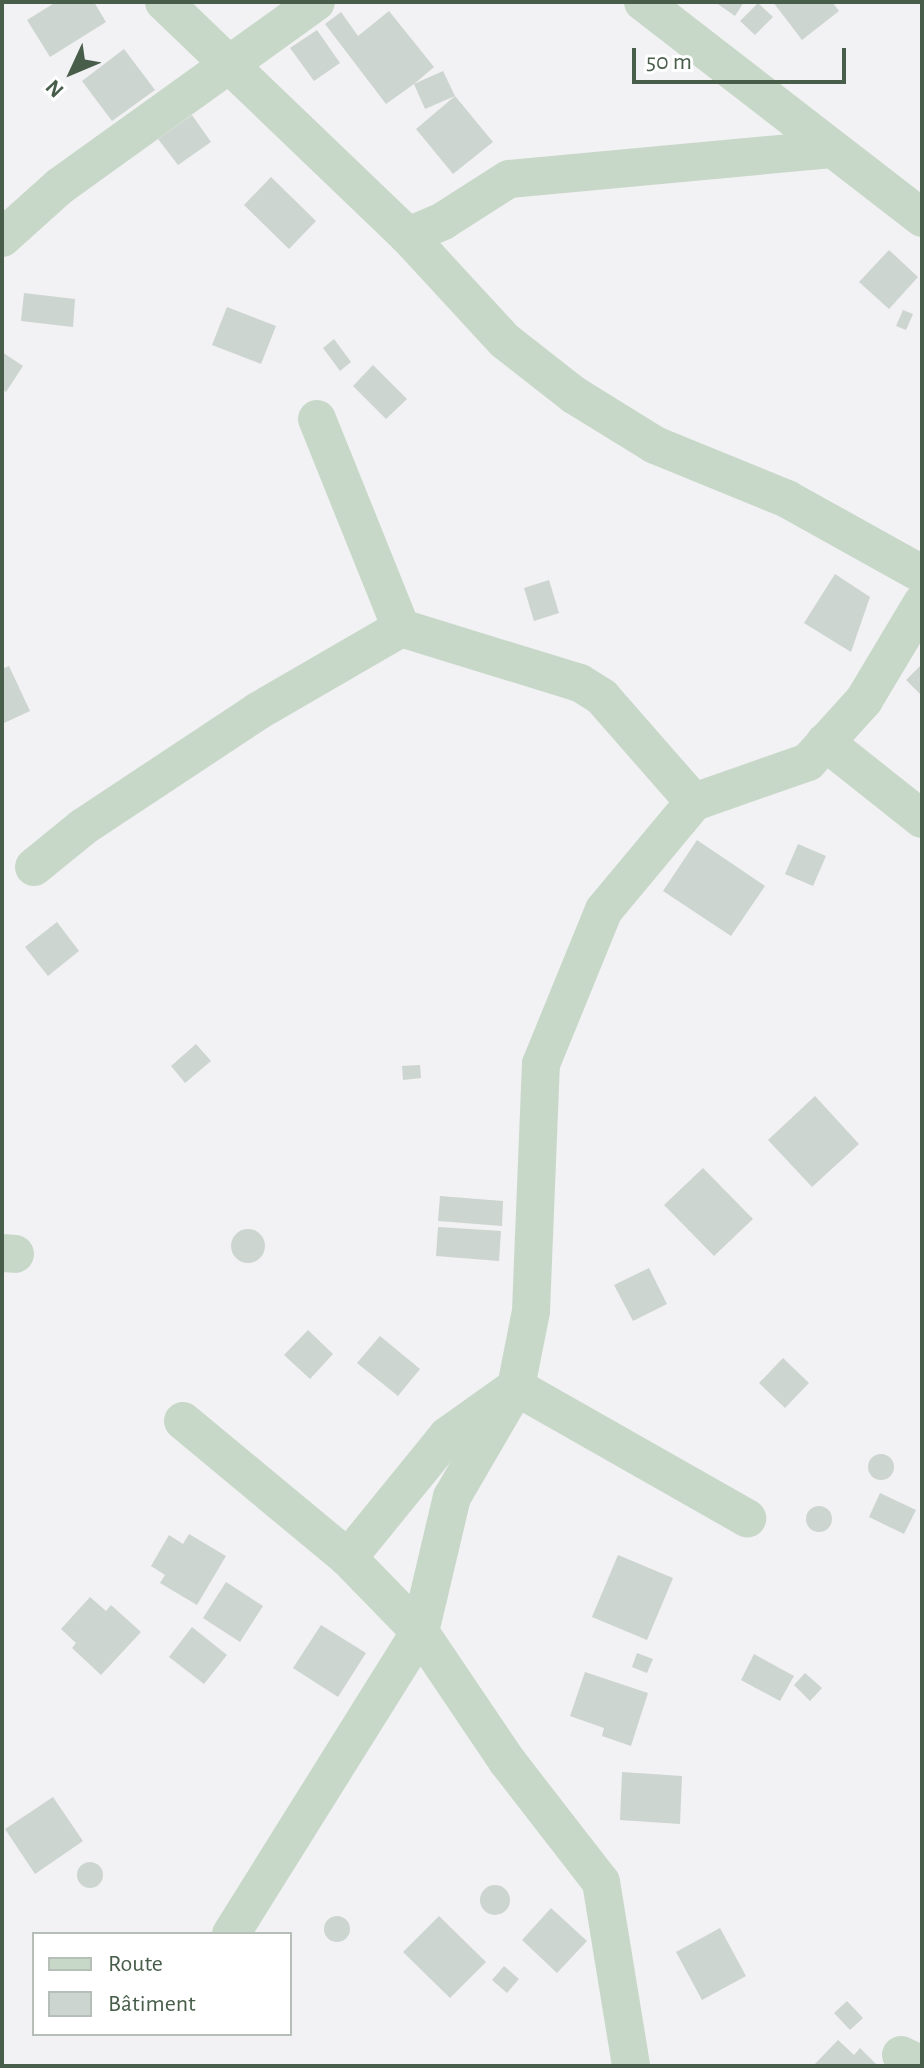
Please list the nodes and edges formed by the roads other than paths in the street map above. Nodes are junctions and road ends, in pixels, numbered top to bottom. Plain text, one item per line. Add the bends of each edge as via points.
1 (164, 2) edge
2 (316, 2) edge
3 (643, 2) edge
4 (229, 69) junction
5 (832, 149) junction
6 (922, 218) edge
7 (408, 236) junction
8 (2, 238) edge
9 (317, 419) dead end
10 (922, 574) edge
11 (922, 603) edge
12 (401, 628) junction
13 (825, 742) junction
14 (694, 802) junction
15 (922, 819) edge
16 (34, 867) dead end
17 (516, 1387) junction
18 (183, 1421) dead end
19 (747, 1518) dead end
20 (348, 1558) junction
21 (420, 1632) junction
22 (232, 1932) edge
23 (631, 2066) edge

1 - 4 street
2 - 4 street
3 - 5 street
4 - 7 street
4 - 8 street via 60,186
5 - 6 street
5 - 7 street via 509,179 443,221
7 - 10 street via 505,341 574,395 655,445 787,499
9 - 12 street
11 - 13 street via 864,700
12 - 14 street via 580,683 602,697
12 - 16 street via 245,719 83,827
13 - 14 street via 808,762
13 - 15 street
14 - 17 street via 604,910 541,1064 531,1311
17 - 19 street
17 - 20 street via 447,1436
17 - 21 street via 452,1497
18 - 20 street
20 - 21 street
21 - 22 street
21 - 23 street via 507,1761 601,1882

